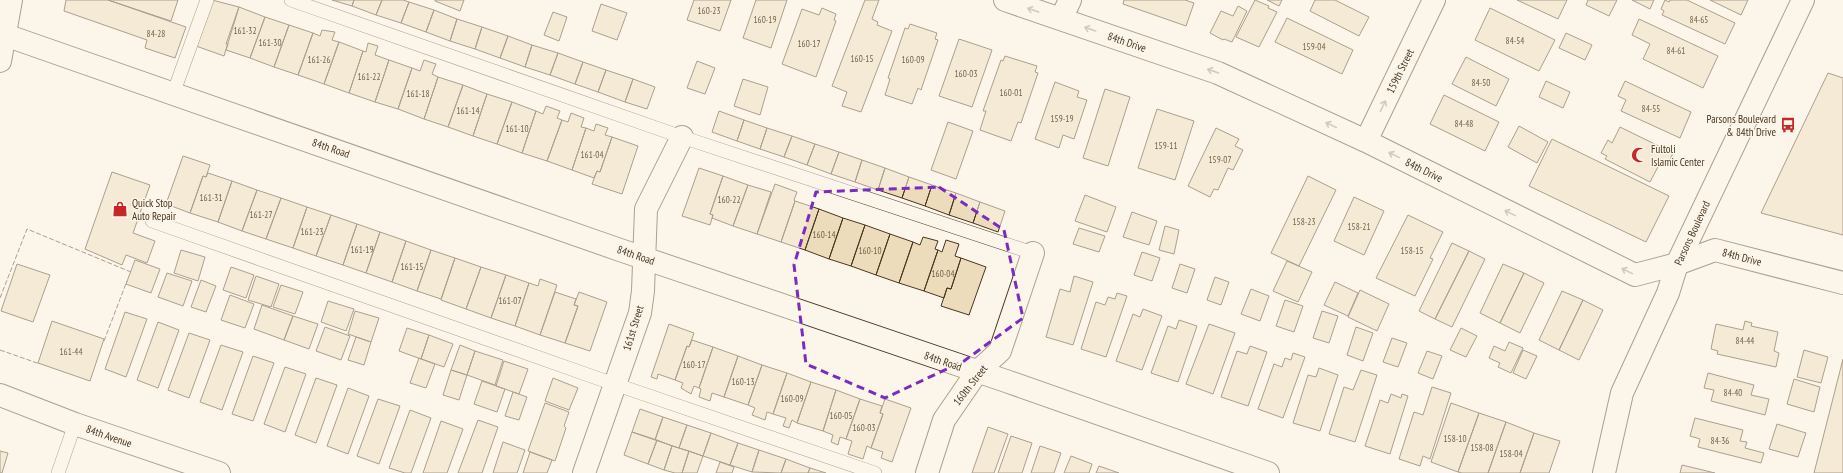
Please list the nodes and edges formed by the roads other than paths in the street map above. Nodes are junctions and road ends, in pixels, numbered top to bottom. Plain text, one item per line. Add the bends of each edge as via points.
1 (12, 0) edge
2 (207, 0) edge
3 (291, 0) edge
4 (1005, 0) edge
5 (1434, 0) edge
6 (1803, 0) edge
7 (1065, 10) edge
8 (4, 26) edge
9 (0, 61) edge
10 (173, 94) junction
11 (682, 137) junction
12 (1366, 141) junction
13 (152, 221) dead end
14 (1033, 254) joint
15 (643, 258) junction
16 (1677, 264) junction
17 (1843, 283) edge
18 (977, 372) junction
19 (614, 384) junction
20 (0, 395) edge
21 (75, 424) junction
22 (58, 473) edge
23 (219, 473) edge
24 (584, 473) edge
25 (875, 473) edge
26 (927, 473) edge
27 (1268, 473) edge
28 (1604, 473) edge

1 - 8 street
2 - 10 lane
3 - 11 lane
7 -> 4 street, 84th Drive
12 -> 5 street, 159th Street
6 - 16 street, Parsons Boulevard
12 -> 7 street, 84th Drive via 1218,73
8 - 9 street
8 - 10 street, 84th Road
10 - 15 street, 84th Road
11 - 14 lane
11 - 15 street, 161st Street via 646,209
16 -> 12 street, 84th Drive via 1635,275
13 - 19 lane
14 - 18 street, 160th Street via 1000,351
15 - 18 street, 84th Road
15 - 19 street, 161st Street via 640,314
16 - 17 street, 84th Drive via 1715,250
16 - 28 street, Parsons Boulevard via 1668,293 1622,393
18 - 26 street, 160th Street via 944,420
18 - 27 street, 84th Road
19 - 24 street, 161st Street
19 - 25 lane
20 - 21 street, 84th Avenue
21 - 22 lane
21 - 23 street, 84th Avenue

